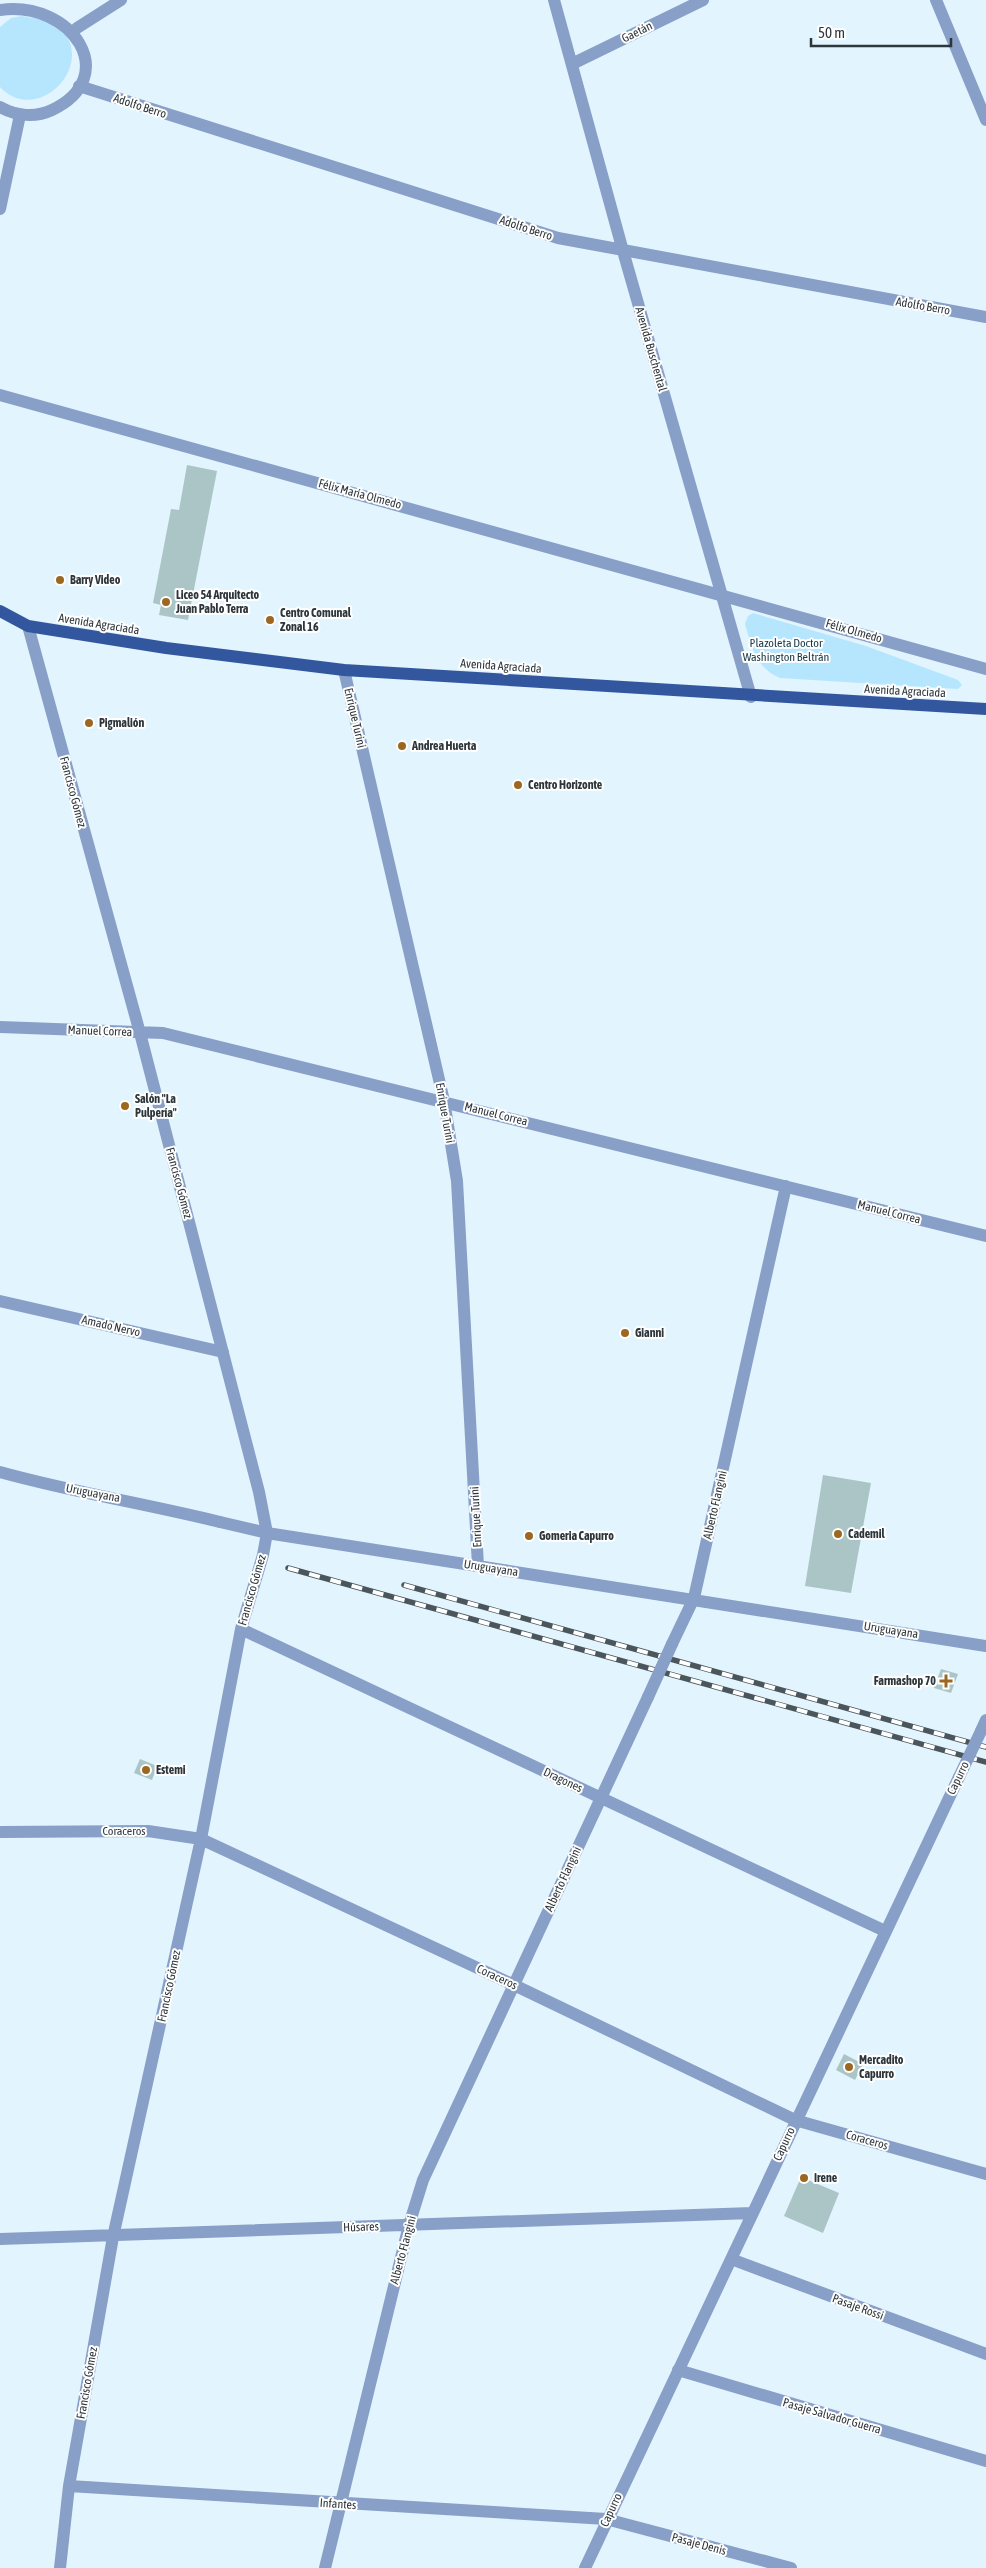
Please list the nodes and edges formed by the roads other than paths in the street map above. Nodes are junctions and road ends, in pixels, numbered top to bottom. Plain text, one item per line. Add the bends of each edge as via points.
1 (120, 0) edge
2 (554, 0) edge
3 (703, 0) edge
4 (936, 0) edge
5 (11, 2) edge
6 (0, 10) edge
7 (77, 28) junction
8 (572, 64) junction
9 (78, 86) junction
10 (0, 107) edge
11 (20, 115) junction
12 (986, 120) edge
13 (0, 209) edge
14 (623, 251) junction
15 (986, 317) edge
16 (0, 395) edge
17 (721, 594) junction
18 (0, 611) edge
19 (23, 623) junction
20 (0, 624) edge
21 (986, 669) edge
22 (344, 670) junction
23 (751, 697) junction
24 (986, 709) edge
25 (0, 1027) edge
26 (140, 1033) junction
27 (444, 1101) junction
28 (786, 1186) junction
29 (986, 1236) edge
30 (0, 1301) edge
31 (223, 1352) junction
32 (0, 1472) edge
33 (267, 1533) junction
34 (478, 1566) junction
35 (694, 1598) junction
36 (241, 1629) junction
37 (986, 1646) edge
38 (983, 1726) edge
39 (600, 1797) junction
40 (0, 1832) edge
41 (201, 1839) junction
42 (885, 1931) junction
43 (514, 1985) junction
44 (795, 2120) junction
45 (986, 2174) edge
46 (752, 2213) junction
47 (409, 2225) junction
48 (113, 2237) junction
49 (0, 2239) edge
50 (731, 2259) junction
51 (986, 2354) edge
52 (678, 2370) junction
53 (986, 2461) edge
54 (69, 2486) junction
55 (340, 2504) junction
56 (606, 2519) junction
57 (60, 2568) edge
58 (325, 2568) edge
59 (585, 2568) edge
60 (791, 2568) edge

1 - 7 street
2 - 8 street, Avenida Buschental
3 - 8 street, Gaetán
4 - 12 street
5 - 6 street
5 - 7 street via 53,7
7 - 9 street via 86,57
8 - 14 street, Avenida Buschental
9 - 11 street via 60,106 34,115
9 - 14 street, Adolfo Berro via 558,238
10 - 11 street
11 - 13 street
14 - 15 street, Adolfo Berro
14 - 17 street, Avenida Buschental
16 - 17 street, Félix María Olmedo
17 - 21 street, Félix Olmedo
17 - 23 street, Avenida Buschental
18 - 19 main road, Avenida Agraciada
19 - 20 main road, Avenida Agraciada
19 - 22 main road, Avenida Agraciada via 166,648
19 - 26 street, Francisco Gómez
22 - 23 main road, Avenida Agraciada
22 - 27 street, Enrique Turini
23 - 24 main road, Avenida Agraciada
25 - 26 street, Manuel Correa
26 - 27 street, Manuel Correa via 163,1033
26 - 31 street, Francisco Gómez
27 - 28 street, Manuel Correa
27 - 34 street, Enrique Turini via 457,1181
28 - 29 street, Manuel Correa
28 - 35 street, Alberto Flangini
30 - 31 street, Amado Nervo
31 - 33 street, Francisco Gómez
32 - 33 street, Uruguayana, bridge
33 - 34 street, Uruguayana
33 - 36 street, Francisco Gómez
34 - 35 street, Uruguayana
35 - 37 street, Uruguayana
35 - 39 street, Alberto Flangini, bridge
36 - 39 street, Dragones
36 - 41 street, Francisco Gómez
38 - 42 street, Capurro, bridge
39 - 42 street, Dragones
39 - 43 street, Alberto Flangini
40 - 41 street, Coraceros via 148,1831
41 - 43 street, Coraceros
41 - 48 street, Francisco Gómez
42 - 44 street, Capurro
43 - 44 street, Coraceros
43 - 47 street, Alberto Flangini via 424,2180
44 - 45 street, Coraceros
44 - 46 street, Capurro
46 - 47 street, Húsares
46 - 50 street, Capurro
47 - 48 street, Húsares
47 - 55 street, Alberto Flangini
48 - 49 street, Húsares
48 - 54 street, Francisco Gómez
50 - 51 street, Pasaje Rossi
50 - 52 street, Capurro
52 - 53 street, Pasaje Salvador Guerra
52 - 56 street, Capurro
54 - 55 street, Infantes
54 - 57 street, Francisco Gómez
55 - 56 street, Infantes
55 - 58 street, Alberto Flangini
56 - 59 street, Capurro
56 - 60 street, Pasaje Denis

